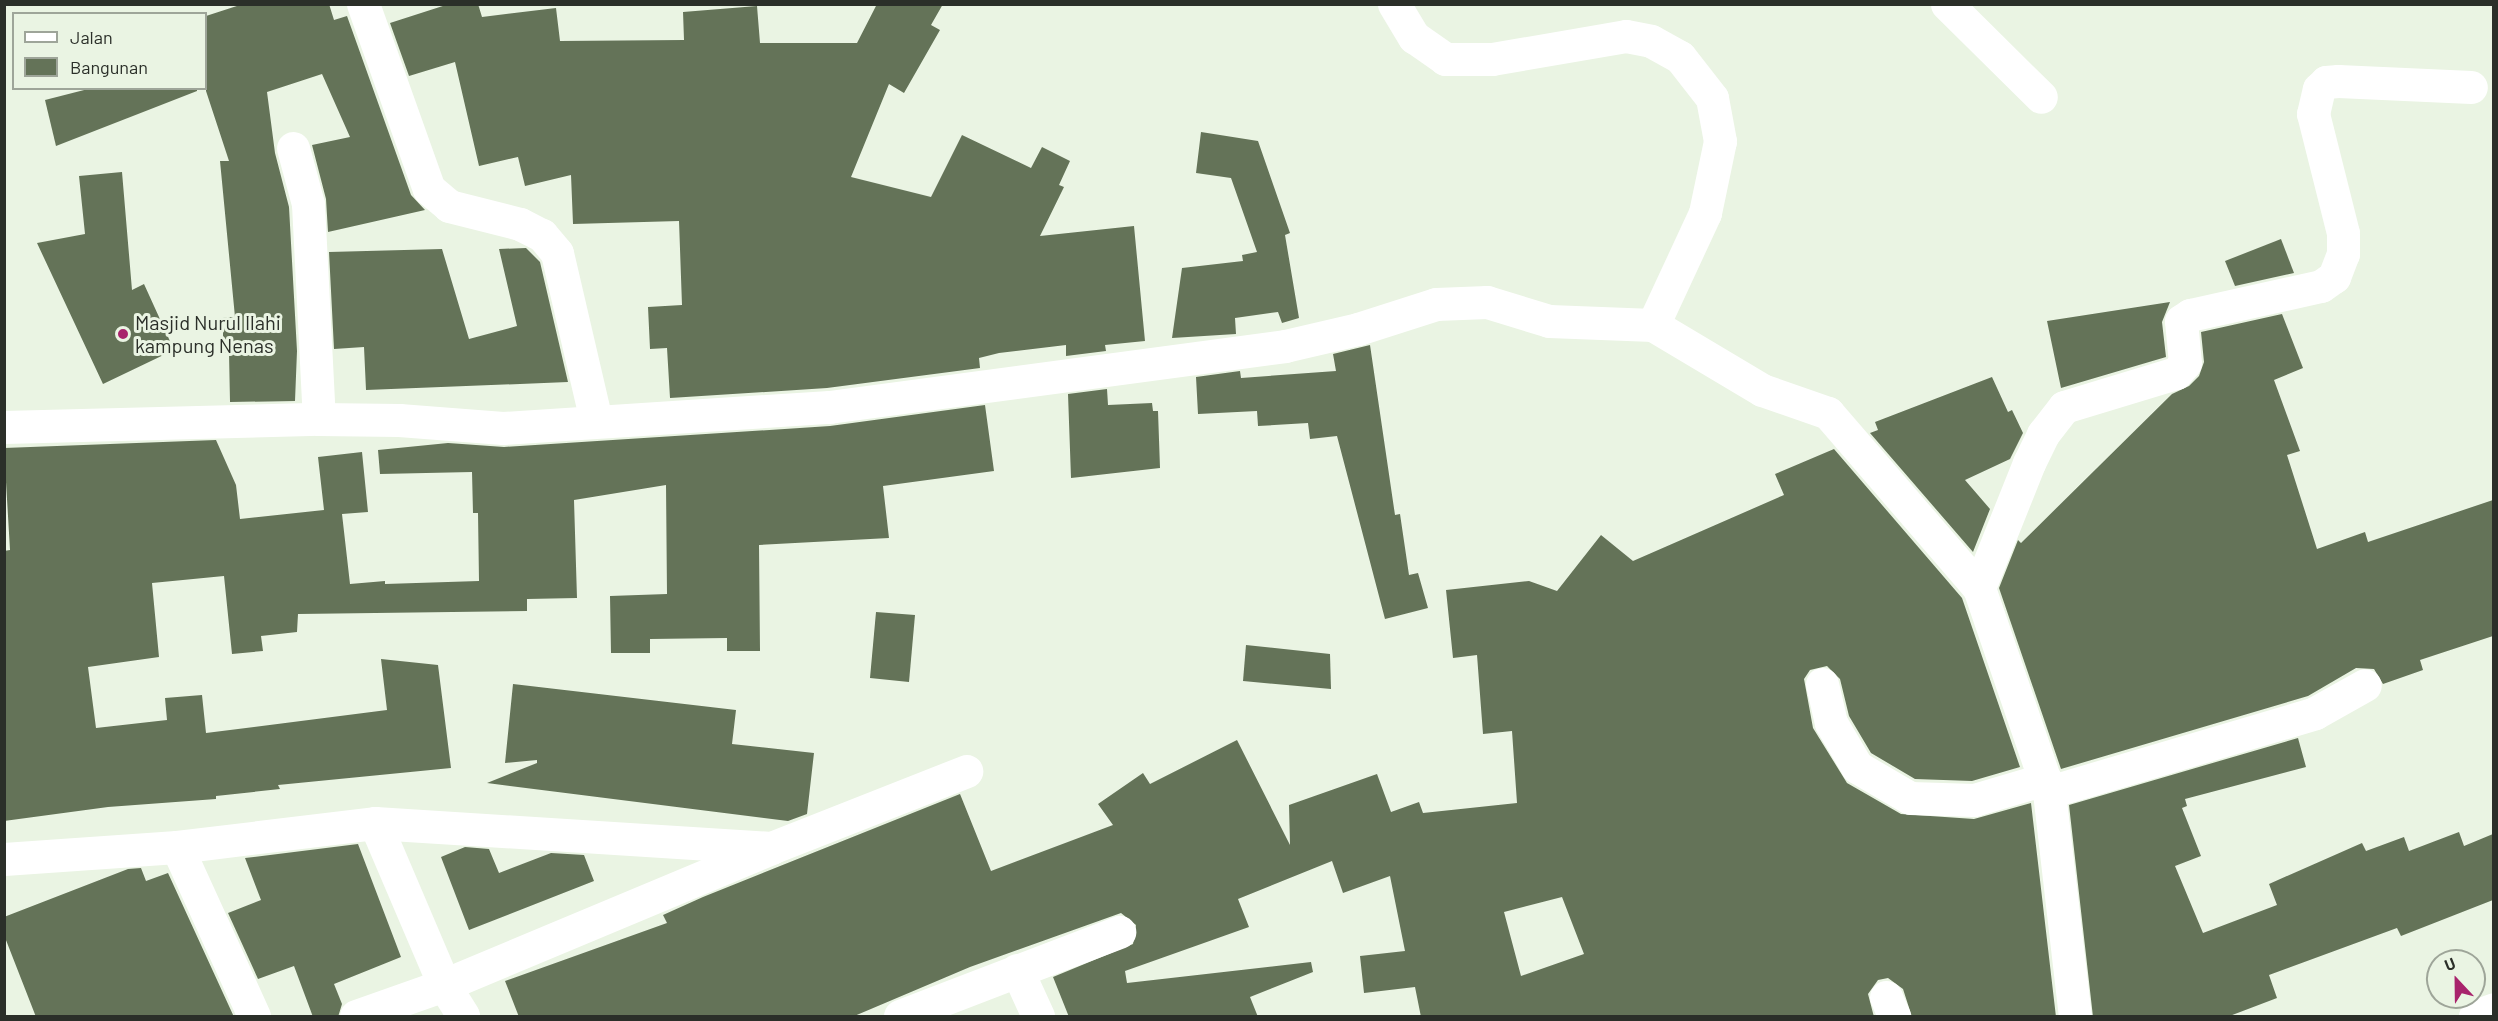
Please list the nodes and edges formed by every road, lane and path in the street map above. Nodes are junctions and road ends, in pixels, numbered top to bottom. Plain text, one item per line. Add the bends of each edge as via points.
1 (363, 4) edge
2 (1394, 4) edge
3 (1947, 4) edge
4 (2471, 87) dead end
5 (2041, 97) dead end
6 (293, 148) dead end
7 (1653, 325) junction
8 (319, 419) junction
9 (597, 421) junction
10 (4, 427) edge
11 (1979, 588) junction
12 (1822, 684) dead end
13 (2365, 685) dead end
14 (966, 771) dead end
15 (2047, 786) junction
16 (375, 824) junction
17 (177, 847) junction
18 (771, 848) junction
19 (4, 859) edge
20 (1119, 932) dead end
21 (1017, 970) junction
22 (444, 985) junction
23 (2493, 1009) edge
24 (254, 1017) edge
25 (356, 1017) edge
26 (463, 1017) edge
27 (900, 1017) edge
28 (1038, 1017) edge
29 (2075, 1017) edge
30 (2475, 1017) edge

1 - 9 street via 429,189 449,206 520,224 542,235 557,253
2 - 7 street via 1414,37 1445,58 1492,59 1626,36 1651,41 1680,57 1712,98 1720,141 1705,213
3 - 5 street
4 - 11 street via 2338,81 2326,82 2319,89 2313,114 2343,233 2343,254 2334,277 2321,286 2190,315 2181,321 2185,363 2175,373 2064,407 2043,434 2029,463
6 - 8 street via 308,204
7 - 9 street via 1549,321 1487,302 1436,304 1358,329 1273,347 829,407
7 - 11 street via 1762,390 1828,413
8 - 9 street via 503,428
8 - 10 street
11 - 15 street
12 - 15 street via 1831,723 1857,767 1910,798 1974,800
13 - 15 street via 2315,713
14 - 18 street
15 - 29 street
16 - 17 street
16 - 18 street
16 - 22 street
17 - 19 street
17 - 24 street
18 - 22 street
20 - 21 street
21 - 27 street
21 - 28 street
22 - 25 street
22 - 26 street
23 - 30 street

